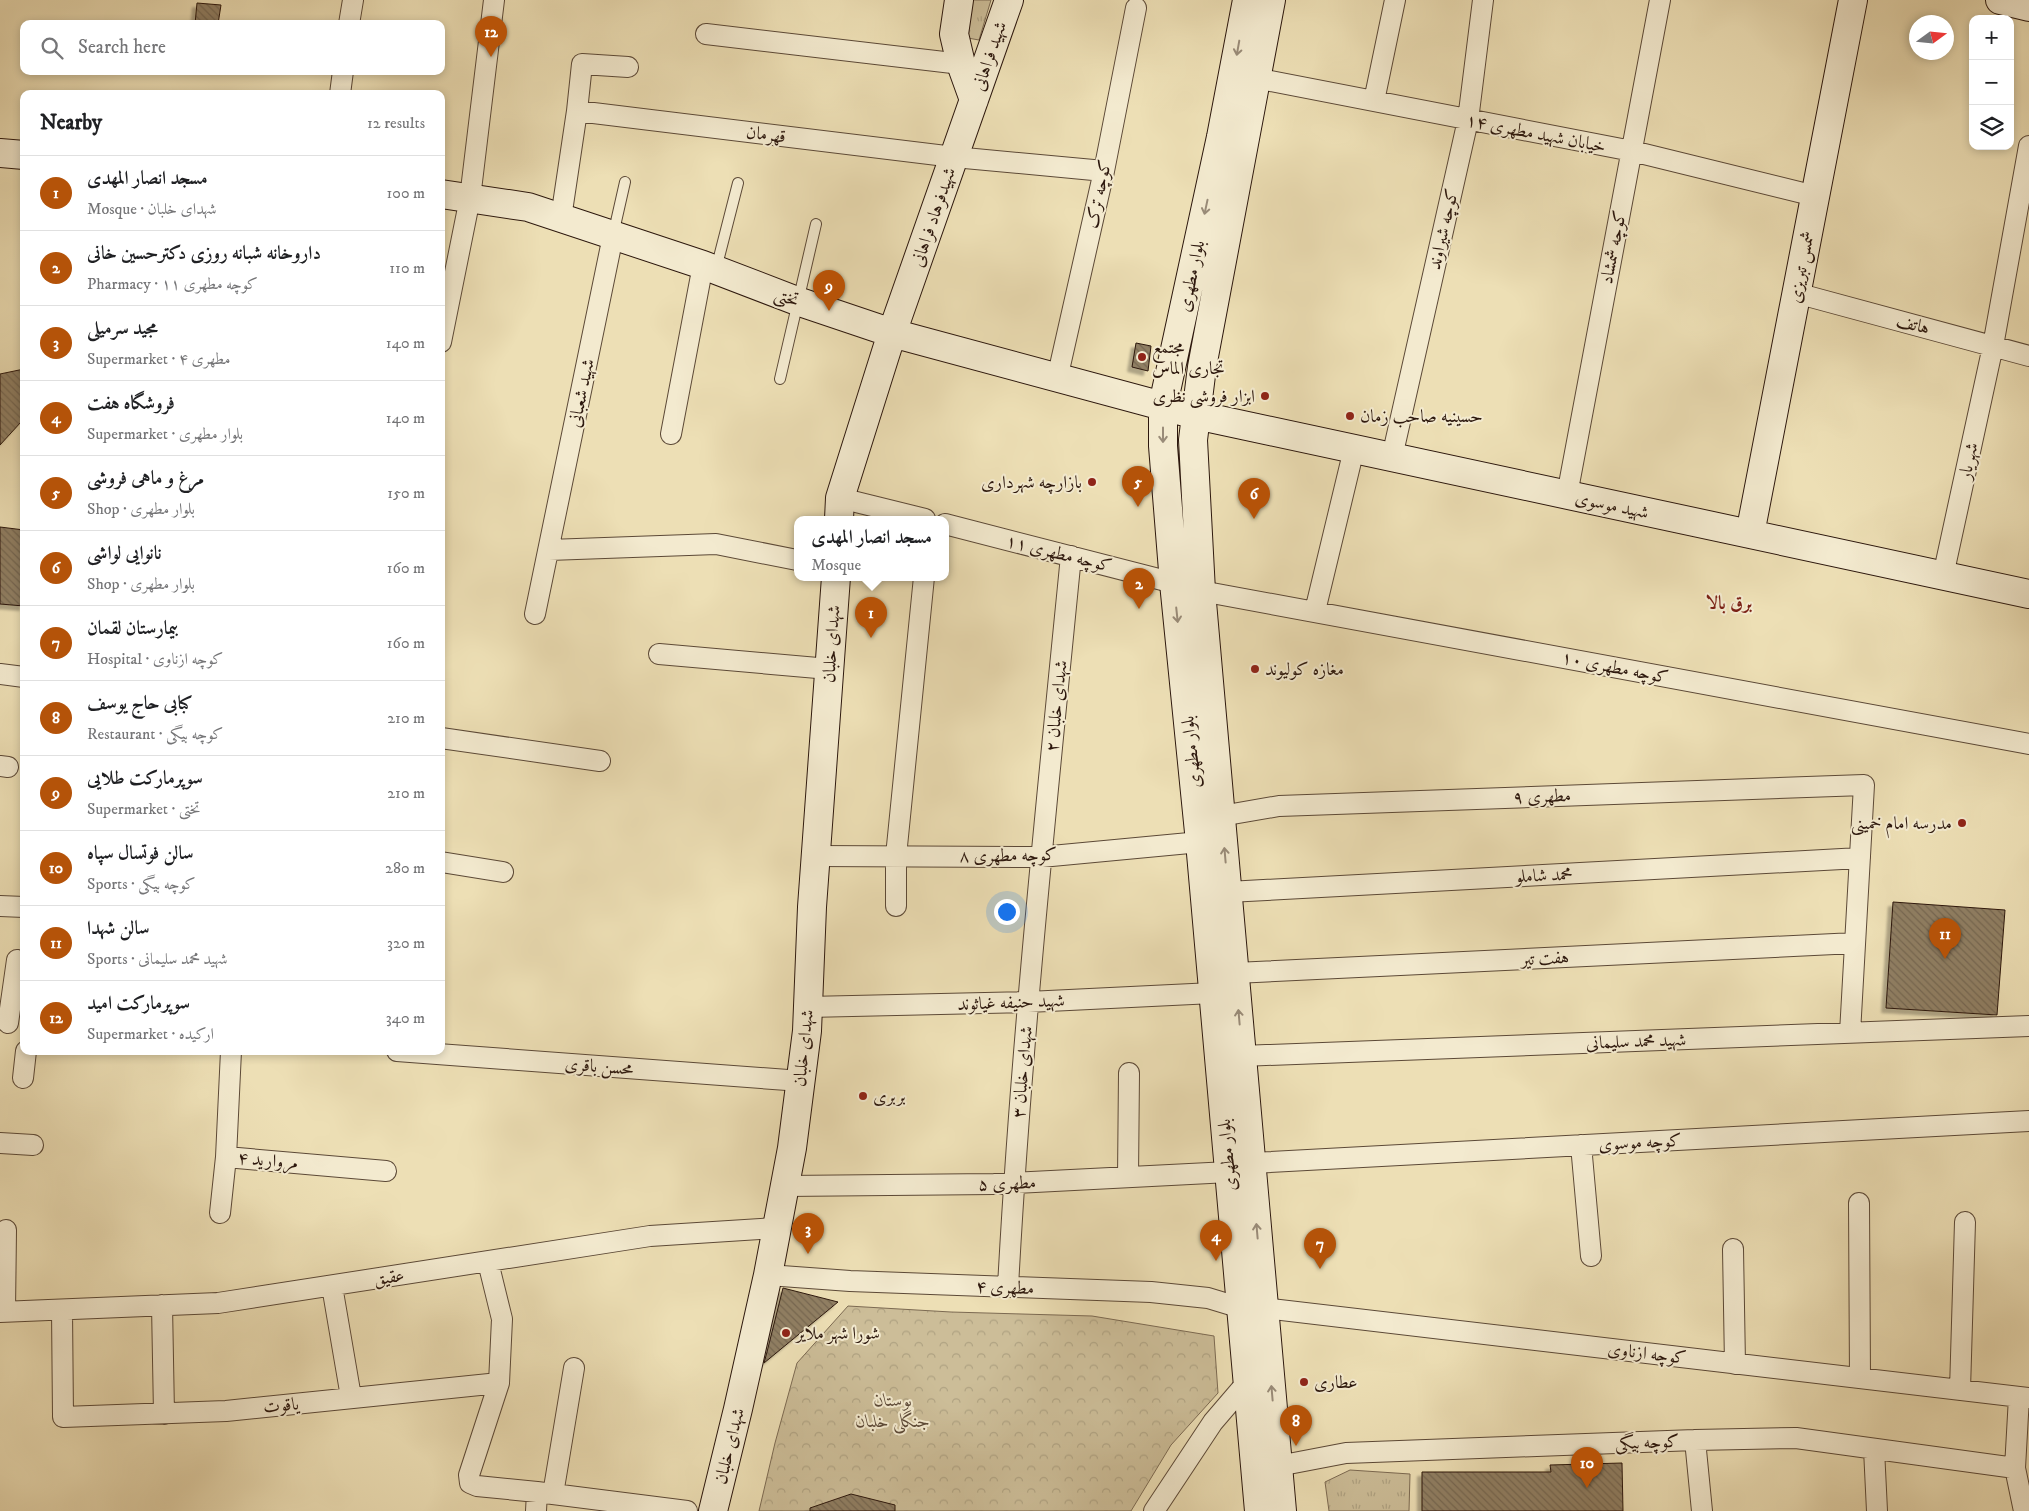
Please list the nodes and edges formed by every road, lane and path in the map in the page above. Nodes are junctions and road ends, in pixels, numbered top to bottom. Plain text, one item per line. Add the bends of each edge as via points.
1 (352, 0) edge
2 (494, 0) edge
3 (959, 0) edge
4 (1009, 0) edge
5 (1247, 0) edge
6 (1271, 0) edge
7 (1395, 0) edge
8 (1484, 0) edge
9 (1660, 0) edge
10 (1853, 0) edge
11 (2000, 0) edge
12 (2029, 7) edge
13 (1136, 8) dead end
14 (350, 20) edge
15 (706, 34) dead end
16 (961, 64) junction
17 (628, 67) dead end
18 (342, 75) edge
19 (1255, 78) junction
20 (341, 90) edge
21 (974, 100) junction
22 (1374, 101) junction
23 (577, 111) junction
24 (1468, 120) junction
25 (2029, 146) edge
26 (1632, 151) junction
27 (0, 153) edge
28 (20, 155) edge
29 (954, 156) junction
30 (1104, 171) junction
31 (625, 182) dead end
32 (738, 183) dead end
33 (445, 195) edge
34 (1815, 196) junction
35 (470, 198) junction
36 (561, 218) junction
37 (816, 224) dead end
38 (613, 236) junction
39 (709, 267) junction
40 (1796, 293) junction
41 (797, 301) junction
42 (445, 322) edge
43 (892, 333) junction
44 (1993, 346) junction
45 (2029, 356) edge
46 (780, 379) dead end
47 (1057, 379) junction
48 (1163, 405) junction
49 (1196, 415) junction
50 (671, 434) dead end
51 (1354, 449) junction
52 (1392, 457) junction
53 (1567, 495) junction
54 (839, 509) edge
55 (899, 516) edge
56 (949, 525) edge
57 (1750, 534) junction
58 (549, 550) junction
59 (1071, 556) junction
60 (794, 559) edge
61 (1943, 576) junction
62 (836, 581) edge
63 (924, 581) edge
64 (1174, 583) junction
65 (1201, 591) junction
66 (2029, 594) edge
67 (1315, 611) junction
68 (535, 614) dead end
69 (659, 654) dead end
70 (829, 669) junction
71 (0, 674) edge
72 (20, 676) edge
73 (445, 739) edge
74 (2029, 744) edge
75 (600, 761) dead end
76 (1221, 816) junction
77 (1200, 842) junction
78 (816, 856) junction
79 (896, 856) junction
80 (1041, 857) junction
81 (1860, 858) junction
82 (445, 863) edge
83 (504, 872) dead end
84 (1228, 892) junction
85 (0, 906) edge
86 (896, 906) dead end
87 (20, 907) edge
88 (1855, 943) junction
89 (17, 960) dead end
90 (1235, 973) junction
91 (1213, 993) junction
92 (1028, 1002) junction
93 (808, 1007) junction
94 (11, 1023) edge
95 (2029, 1026) edge
96 (1850, 1033) junction
97 (26, 1055) edge
98 (231, 1055) edge
99 (445, 1055) edge
100 (1242, 1056) junction
101 (1128, 1073) dead end
102 (23, 1078) dead end
103 (801, 1081) junction
104 (2029, 1121) edge
105 (0, 1143) edge
106 (33, 1144) dead end
107 (1581, 1145) junction
108 (226, 1157) junction
109 (1240, 1167) junction
110 (386, 1171) dead end
111 (1128, 1177) junction
112 (1013, 1184) junction
113 (785, 1186) junction
114 (1859, 1203) dead end
115 (220, 1213) dead end
116 (1965, 1222) dead end
117 (776, 1228) junction
118 (6, 1230) dead end
119 (1733, 1249) dead end
120 (1591, 1256) dead end
121 (488, 1262) junction
122 (768, 1275) junction
123 (332, 1286) junction
124 (1008, 1287) junction
125 (162, 1305) junction
126 (1253, 1308) junction
127 (62, 1310) junction
128 (3, 1312) edge
129 (1735, 1364) junction
130 (574, 1368) dead end
131 (1247, 1374) junction
132 (1860, 1378) junction
133 (499, 1383) junction
134 (1960, 1390) junction
135 (351, 1397) junction
136 (2024, 1398) edge
137 (164, 1414) junction
138 (1696, 1440) junction
139 (1874, 1449) junction
140 (1278, 1466) junction
141 (2015, 1468) junction
142 (542, 1499) edge
143 (623, 1507) edge
144 (687, 1511) edge
145 (712, 1511) edge
146 (1154, 1511) edge
147 (1259, 1511) edge
148 (1282, 1511) edge
149 (1702, 1511) edge
150 (1877, 1511) edge
151 (2024, 1511) edge

1 - 14 street
2 - 35 street
3 - 16 main road, شهید فراهانی via 954,34
4 - 21 main road, شهید فراهانی
5 -> 48 main road, بلوار مطهری via 1222,137
6 - 19 main road, بلوار مطهری
7 - 22 street
8 - 24 street, کوچه شیراوند
9 - 26 street, کوچه شمشاد
10 - 34 main road, شمس تبریزی
11 - 12 main road
13 - 30 street, کوچه ترک
15 - 16 street
16 - 21 main road, شهید فراهانی
17 - 23 street via 582,64
18 - 20 street
19 - 22 street, خیابان شهید مطهری ۱۴
19 - 49 main road, بلوار مطهری
21 - 29 main road, شهیدفرهاد فراهانی
22 - 24 street, خیابان شهید مطهری ۱۴
23 - 29 street, قهرمان
23 - 36 street
24 - 26 street, خیابان شهید مطهری ۱۴
24 - 52 street, کوچه شیراوند
25 - 44 street, شهریار
26 - 34 street, خیابان شهید مطهری ۱۴
26 - 53 street, کوچه شمشاد
27 - 28 main road
29 - 30 street, قهرمان
29 - 43 main road, شهیدفرهاد فراهانی
30 - 47 street, کوچه ترک
31 - 38 lane
32 - 39 lane
33 - 35 main road, تختی
34 - 40 main road, شمس تبریزی
35 - 36 main road, تختی via 528,208
35 - 42 street
36 - 38 main road, تختی
37 - 41 lane
38 - 39 main road, تختی
38 - 58 street, شهید شعبانی
39 - 41 main road, تختی
39 - 50 street
40 - 44 street, هاتف
40 - 57 main road, شمس تبریزی
41 - 43 main road, تختی
41 - 46 lane
43 - 47 main road, تختی
43 - 54 main road
44 - 45 street, هاتف
44 - 61 street, شهریار
47 - 48 main road, تختی
48 - 49 main road, تختی
48 -> 64 main road, بلوار مطهری via 1163,446
49 - 51 main road, شهید موسوی
49 - 65 main road, بلوار مطهری via 1193,440
51 - 52 main road, شهید موسوی
51 - 67 street
52 - 53 main road, شهید موسوی
53 - 57 main road, شهید موسوی
54 - 55 street
56 - 59 street, کوچه مطهری ۱۱
57 - 61 main road, شهید موسوی
58 - 60 street via 716,544
58 - 68 street, شهید شعبانی
59 - 64 street, کوچه مطهری ۱۱
59 - 80 street, شهدای خلبان ۲
61 - 66 main road, شهید موسوی
62 - 70 main road, شهدای خلبان
63 - 79 street
64 -> 77 main road, بلوار مطهری
65 - 67 street, کوچه مطهری ۱۰
65 - 76 main road, بلوار مطهری
67 - 74 street, کوچه مطهری ۱۰
69 - 70 street
70 - 78 main road, شهدای خلبان
71 - 72 street
73 - 75 street
76 - 81 street, مطهری ۹ via 1279,806 1864,785
84 -> 76 main road, بلوار مطهری
77 - 80 street, کوچه مطهری ۸
77 - 91 main road, بلوار مطهری
78 - 79 street, کوچه مطهری ۸
78 - 93 main road, شهدای خلبان
79 - 80 street, کوچه مطهری ۸
79 - 86 street
80 - 92 street, شهدای خلبان ۳
81 - 84 street, محمد شاملو
81 - 88 street
82 - 83 street
84 - 90 main road, بلوار مطهری
85 - 87 street
88 - 90 street, هفت تیر
88 - 96 street
89 - 94 street
100 -> 90 main road, بلوار مطهری
91 - 92 street, شهید حنیفه غیاثوند
91 - 109 main road, بلوار مطهری
92 - 93 street, شهید حنیفه غیاثوند
92 - 112 street, شهدای خلبان ۳
93 - 103 main road, شهدای خلبان
95 - 96 street, شهید محمد سلیمانی
96 - 100 street, شهید محمد سلیمانی
97 - 102 street
98 - 108 street, مروارید ۴
99 - 103 street, محسن باقری
100 - 109 main road, بلوار مطهری
101 - 111 street
103 - 113 main road, شهدای خلبان
104 - 107 street, کوچه موسوی
105 - 106 street
107 - 109 street, کوچه موسوی
107 - 120 street
108 - 110 street, مروارید ۴
108 - 115 street
109 - 111 street, مطهری ۵
109 - 126 main road, بلوار مطهری
111 - 112 street, مطهری ۵
112 - 113 street, مطهری ۵
112 - 124 street, شهدای خلبان ۳
113 - 117 main road, شهدای خلبان
114 - 132 street
116 - 134 street
117 - 121 street, عقیق via 650,1236
117 - 122 main road, شهدای خلبان
118 - 128 street
119 - 129 street
121 - 123 street, عقیق
121 - 133 street via 502,1319
122 - 124 street, مطهری ۴
122 - 145 main road, شهدای خلبان
123 - 125 street, عقیق via 218,1303
123 - 135 street
124 - 126 street, مطهری ۴ via 1151,1292 1208,1298
125 - 127 street, عقیق
125 - 137 street
126 - 129 street, کوچه ازناوی
126 - 131 main road, بلوار مطهری
140 -> 126 main road, بلوار مطهری
127 - 128 street, عقیق
127 - 137 street, یاقوت via 63,1417
129 - 132 street, کوچه ازناوی
130 - 142 street
131 - 146 street via 1243,1387 1213,1422
131 - 147 main road, بلوار مطهری
132 - 134 street, کوچه ازناوی
133 - 135 street, یاقوت
133 - 142 street via 469,1475 470,1483
134 - 136 street, کوچه ازناوی
135 - 137 street, یاقوت
136 - 141 street
138 - 139 street, کوچه بیگی via 1796,1438
138 - 140 street, کوچه بیگی via 1346,1453
138 - 149 street
139 - 141 street, کوچه بیگی
139 - 150 street
140 - 148 main road, بلوار مطهری
141 - 151 street
142 - 143 street
143 - 144 street

